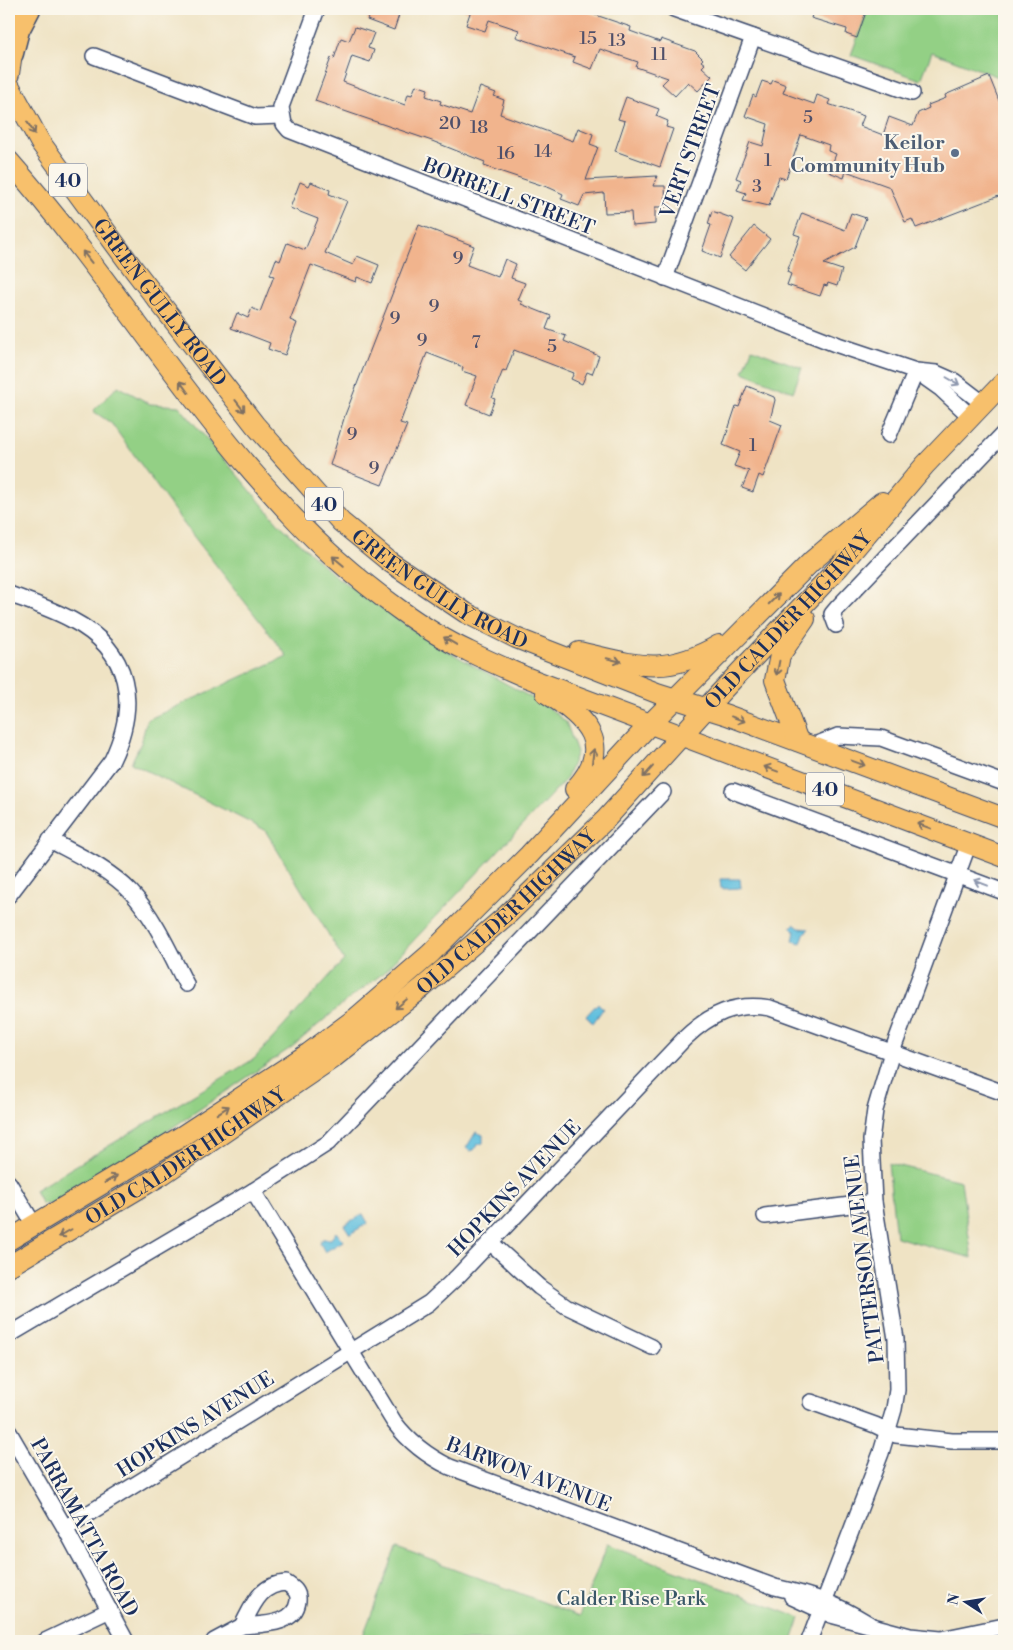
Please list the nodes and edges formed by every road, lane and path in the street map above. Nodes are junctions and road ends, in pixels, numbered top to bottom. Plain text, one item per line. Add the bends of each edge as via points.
1 (29, 9) edge
2 (317, 9) edge
3 (674, 9) edge
4 (753, 37) junction
5 (94, 56) dead end
6 (10, 64) edge
7 (9, 85) edge
8 (912, 92) dead end
9 (281, 116) junction
10 (9, 161) edge
11 (665, 278) junction
12 (916, 372) junction
13 (1004, 384) edge
14 (978, 410) junction
15 (1004, 433) edge
16 (889, 435) dead end
17 (925, 466) junction
18 (839, 567) junction
19 (9, 594) edge
20 (836, 625) dead end
21 (740, 634) junction
22 (516, 638) junction
23 (493, 662) junction
24 (674, 700) junction
25 (706, 709) junction
26 (650, 724) junction
27 (681, 735) junction
28 (806, 744) junction
29 (1004, 783) edge
30 (733, 791) dead end
31 (664, 792) dead end
32 (1004, 818) edge
33 (50, 840) junction
34 (969, 843) junction
35 (1004, 857) edge
36 (958, 874) junction
37 (1004, 892) edge
38 (9, 895) edge
39 (430, 954) junction
40 (186, 984) dead end
41 (892, 1052) junction
42 (1004, 1093) edge
43 (9, 1183) edge
44 (253, 1191) junction
45 (874, 1202) junction
46 (765, 1216) dead end
47 (34, 1225) junction
48 (11, 1235) edge
49 (490, 1242) junction
50 (33, 1252) junction
51 (9, 1266) edge
52 (9, 1334) edge
53 (652, 1347) dead end
54 (350, 1352) junction
55 (811, 1402) dead end
56 (888, 1431) junction
57 (9, 1432) edge
58 (1004, 1441) edge
59 (65, 1528) junction
60 (822, 1606) junction
61 (110, 1610) junction
62 (242, 1626) dead end
63 (1004, 1626) edge
64 (46, 1641) edge
65 (126, 1641) edge
66 (214, 1641) edge
67 (809, 1641) edge

1 - 6 highway via 18,30
2 - 9 street via 283,100
3 - 4 street
4 - 8 street
4 - 11 street, VERT STREET
5 - 9 street via 248,115
7 -> 22 main road, GREEN GULLY ROAD / 40 via 40,142 135,271 255,425 341,522 434,593 483,623
9 - 11 street, BORRELL STREET via 284,124 296,134
23 -> 10 main road, GREEN GULLY ROAD / 40 via 466,651 417,620 335,558 300,524 202,411 45,203
11 - 12 street, BORRELL STREET
12 - 14 street, BORRELL STREET
12 - 16 street
13 - 14 main road, OLD CALDER HIGHWAY
14 - 17 main road, OLD CALDER HIGHWAY
15 - 20 street via 837,608 832,614
17 - 18 main road, OLD CALDER HIGHWAY
21 -> 17 main road, OLD CALDER HIGHWAY via 812,561
18 - 25 main road, OLD CALDER HIGHWAY
18 -> 28 main road via 785,646 777,666 780,696
19 - 33 street via 72,620 92,633 116,659 127,691 125,728 112,760
22 -> 21 main road via 655,667 697,657
21 - 24 main road, OLD CALDER HIGHWAY
22 - 24 main road, GREEN GULLY ROAD / 40
23 - 26 main road, GREEN GULLY ROAD / 40
39 -> 23 main road via 516,852 582,782 593,761 594,740 581,718
24 - 25 main road, GREEN GULLY ROAD / 40
24 - 26 main road, OLD CALDER HIGHWAY
25 - 27 main road, OLD CALDER HIGHWAY
25 -> 28 main road, GREEN GULLY ROAD / 40
26 - 27 main road, GREEN GULLY ROAD / 40
26 - 39 main road, OLD CALDER HIGHWAY via 529,855
34 -> 27 main road, GREEN GULLY ROAD / 40
27 -> 50 main road, OLD CALDER HIGHWAY via 606,819 550,874 466,951 378,1024 213,1141
28 - 29 street via 838,736 869,736
28 -> 32 main road, GREEN GULLY ROAD / 40
30 - 36 street
31 - 44 street via 328,1144
33 - 38 street
33 - 40 street via 98,866 130,892 158,931
34 - 35 main road, GREEN GULLY ROAD / 40
34 - 36 street, PATTERSON AVENUE
37 -> 36 street
36 - 41 street, PATTERSON AVENUE
47 -> 39 main road, OLD CALDER HIGHWAY via 182,1136 302,1058 356,1018
41 - 42 street, HOPKINS AVENUE
41 - 45 street, PATTERSON AVENUE via 880,1088 871,1140
41 - 49 street, HOPKINS AVENUE via 770,1008 743,1006 716,1014 686,1038
43 - 47 street
44 - 52 street
44 - 54 street, BARWON AVENUE
45 - 46 street
45 - 56 street, PATTERSON AVENUE via 898,1368
47 - 48 main road, OLD CALDER HIGHWAY
47 - 50 main road
48 - 50 main road
49 - 53 street via 559,1302
49 - 54 street, HOPKINS AVENUE via 429,1303
50 - 51 main road, OLD CALDER HIGHWAY
54 - 59 street, HOPKINS AVENUE
54 - 60 street, BARWON AVENUE via 398,1428 434,1459
55 - 56 street
56 - 58 street via 944,1441
56 - 60 street, PATTERSON AVENUE
57 - 59 street, PARRAMATTA ROAD
59 - 61 street, PARRAMATTA ROAD
60 - 63 street, BARWON AVENUE via 839,1606 869,1624 910,1636 941,1639
60 - 67 street, PATTERSON AVENUE
61 - 64 street
61 - 65 street, PARRAMATTA ROAD
62 - 66 street

